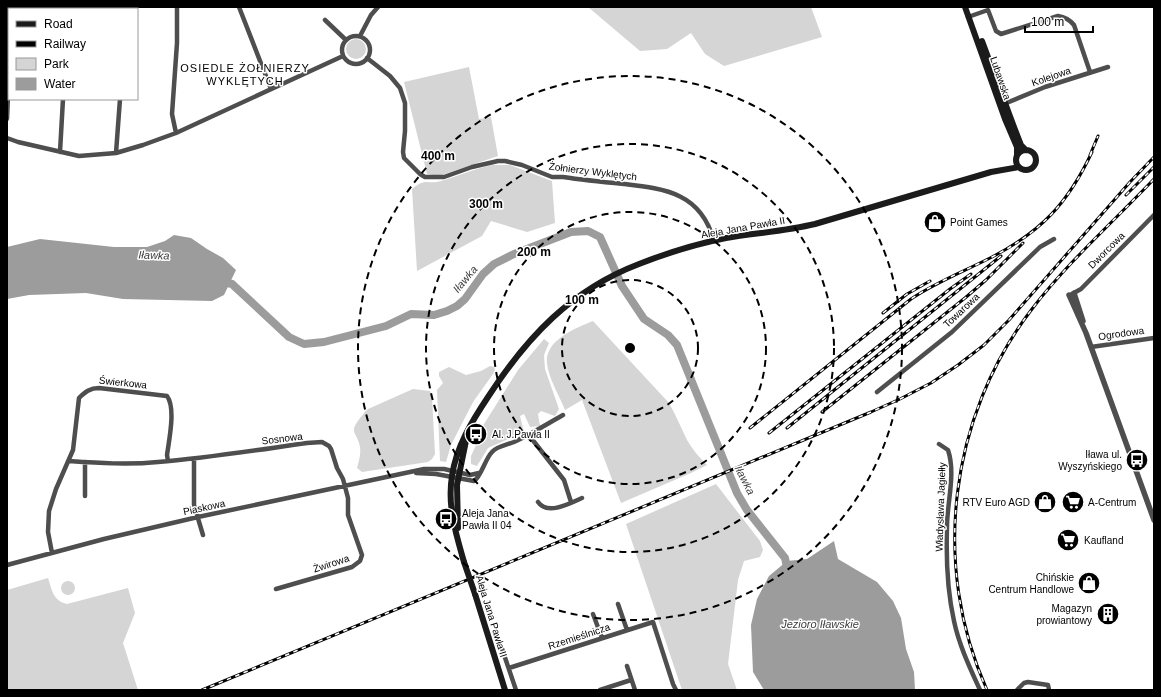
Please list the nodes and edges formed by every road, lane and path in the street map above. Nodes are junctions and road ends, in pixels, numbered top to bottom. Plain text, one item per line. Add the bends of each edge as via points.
1 (177, 7) edge
2 (239, 7) edge
3 (378, 7) edge
4 (965, 7) edge
5 (969, 7) edge
6 (970, 16) junction
7 (325, 20) dead end
8 (360, 36) junction
9 (346, 40) junction
10 (344, 56) junction
11 (368, 58) junction
12 (1108, 67) dead end
13 (1090, 72) junction
14 (271, 89) junction
15 (8, 96) edge
16 (63, 100) edge
17 (120, 100) edge
18 (1002, 105) junction
19 (7, 119) edge
20 (176, 133) junction
21 (7, 138) edge
22 (1026, 150) junction
23 (60, 152) junction
24 (116, 153) junction
25 (1016, 157) junction
26 (1019, 167) junction
27 (990, 172) junction
28 (1154, 215) edge
29 (1054, 239) dead end
30 (714, 241) junction
31 (1072, 294) joint
32 (1154, 338) edge
33 (1091, 347) junction
34 (877, 392) dead end
35 (563, 415) dead end
36 (528, 434) junction
37 (939, 444) dead end
38 (194, 459) junction
39 (69, 461) junction
40 (168, 461) junction
41 (85, 462) junction
42 (455, 475) junction
43 (344, 486) junction
44 (85, 496) dead end
45 (582, 498) dead end
46 (538, 502) dead end
47 (571, 502) junction
48 (198, 517) junction
49 (1154, 520) edge
50 (203, 535) dead end
51 (52, 553) junction
52 (7, 565) edge
53 (276, 589) dead end
54 (618, 604) dead end
55 (593, 614) dead end
56 (627, 630) junction
57 (602, 638) junction
58 (499, 640) dead end
59 (627, 666) dead end
60 (509, 668) junction
61 (631, 680) junction
62 (505, 690) edge
63 (516, 690) edge
64 (600, 690) edge
65 (635, 690) edge
66 (676, 690) edge
67 (980, 690) edge
68 (1017, 690) edge
69 (1049, 690) edge

1 - 20 street via 172,114
2 - 14 street
3 - 8 street
4 - 6 main road, Lubawska
5 - 6 main road, Lubawska
6 - 13 street via 988,10 996,31 1001,34 1058,16 1071,21
6 - 18 main road, Lubawska
7 - 9 street
8 - 9 street via 352,36
8 - 11 street via 370,44
9 - 10 street via 342,45
10 - 11 street via 356,64
10 - 14 street
11 - 30 street, Żołnierzy Wyklętych via 400,88 405,103 404,158 425,177 444,178 472,167 505,161 552,177 658,189 676,194 699,211 709,225
12 - 13 street, Kolejowa
13 - 18 street, Kolejowa via 1046,86
14 - 20 street
15 - 19 street
16 - 23 street
17 - 24 street
18 - 22 main road, Lubawska via 1021,145
18 - 25 main road, Lubawska via 1017,147
20 - 24 street
21 - 23 street
22 - 25 main road via 1021,151
22 - 26 main road via 1034,154 1035,164 1027,170
23 - 24 street via 80,156
25 - 26 main road
25 - 27 main road, Aleja Jana Pawła II
26 - 27 main road, Aleja Jana Pawła II
27 - 30 main road, Aleja Jana Pawła II via 815,224
28 - 31 street, Dworcowa via 1081,289
29 - 34 street, Towarowa via 1037,250 952,332
30 - 42 main road, Aleja Jana Pawła II via 666,254 615,275 570,303 543,326 515,359 469,428 460,445
31 - 33 street
32 - 33 street, Ogrodowa
33 - 49 street
35 - 36 street
36 - 42 street, Piaskowa via 492,452 474,481
36 - 47 street via 564,480
37 - 67 street, Władysława Jagiełły via 948,450 951,466 946,525 949,596 960,643
38 - 40 street, Sosnowa
38 - 43 street, Sosnowa via 322,442 331,449
38 - 48 street via 194,505
39 - 40 street, Świerkowa via 73,450 79,398 94,388 167,396 171,412
39 - 41 street, Sosnowa
39 - 51 street, Świerkowa via 49,511 48,532
40 - 41 street, Sosnowa
41 - 44 street
42 - 43 street, Piaskowa via 444,469 424,469
42 - 62 main road, Aleja Jana Pawła II, bridge via 450,493 452,518
43 - 48 street, Piaskowa
43 - 53 street, Żwirowa via 348,498 348,515 362,555 360,561 352,567
45 - 47 street
46 - 47 street via 554,509
48 - 50 street
48 - 51 street, Piaskowa
51 - 52 street, Piaskowa
54 - 56 street
55 - 57 street
56 - 57 street, Rzemieślnicza
56 - 66 street, Rzemieślnicza via 654,622
57 - 60 street, Rzemieślnicza
58 - 60 street
59 - 61 street
60 - 63 street
61 - 64 street
61 - 65 street
68 - 69 street via 1028,682 1048,684

